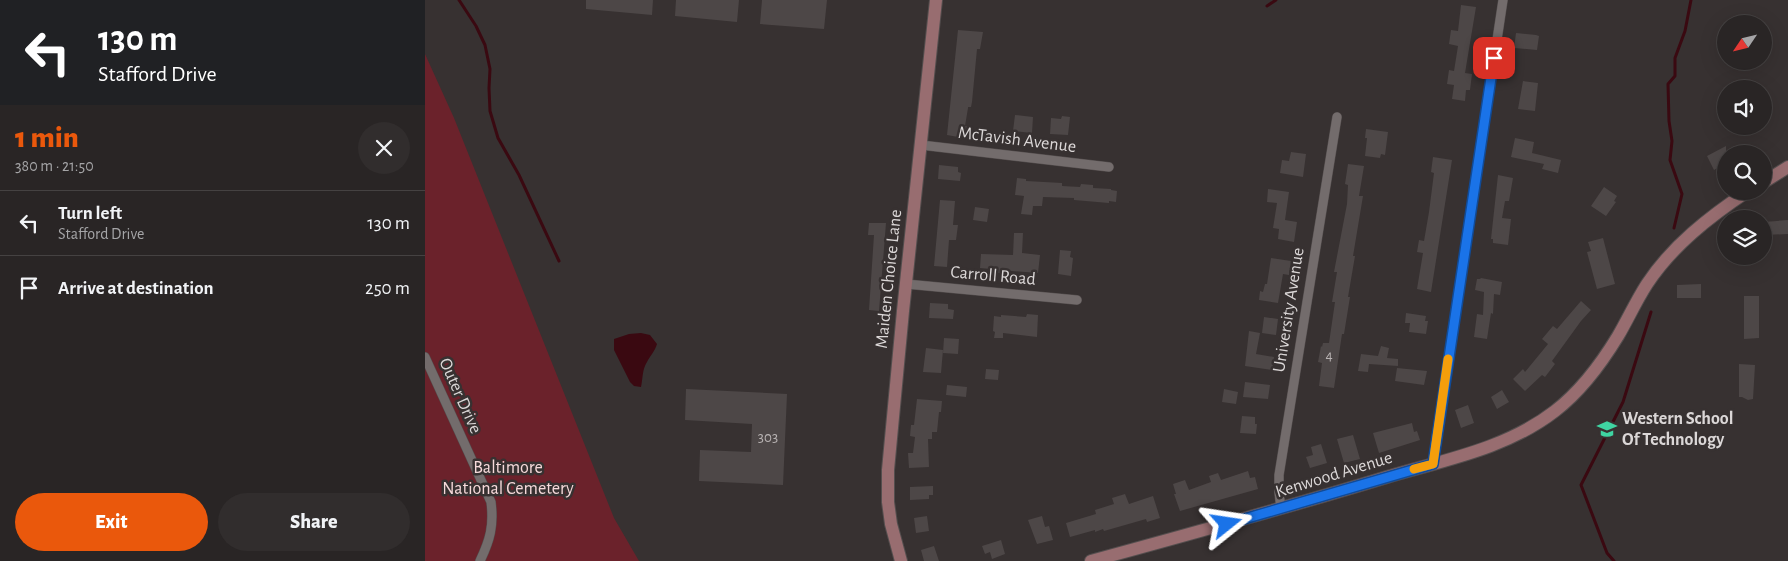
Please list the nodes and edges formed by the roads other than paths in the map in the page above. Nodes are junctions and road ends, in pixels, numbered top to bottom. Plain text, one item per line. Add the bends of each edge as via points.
1 (936, 0) edge
2 (1503, 0) edge
3 (1337, 117) dead end
4 (921, 145) junction
5 (1109, 167) dead end
6 (1788, 167) edge
7 (1772, 177) edge
8 (1735, 200) edge
9 (906, 284) junction
10 (1077, 300) dead end
11 (425, 357) edge
12 (1433, 464) junction
13 (1281, 509) junction
14 (480, 561) edge
15 (901, 561) edge
16 (1091, 561) edge

1 - 4 street, Maiden Choice Lane
2 - 12 street
3 - 13 street, University Avenue via 1279,475
4 - 5 street, McTavish Avenue
4 - 9 street, Maiden Choice Lane
6 - 7 street
8 - 12 street, Kenwood Avenue via 1700,226 1662,264 1603,359 1555,411 1504,441
9 - 10 street, Carroll Road
9 - 15 street, Maiden Choice Lane via 888,470 891,524
11 - 14 street, Outer Drive via 491,502 491,535
12 - 13 street, Kenwood Avenue
13 - 16 street, Kenwood Avenue

